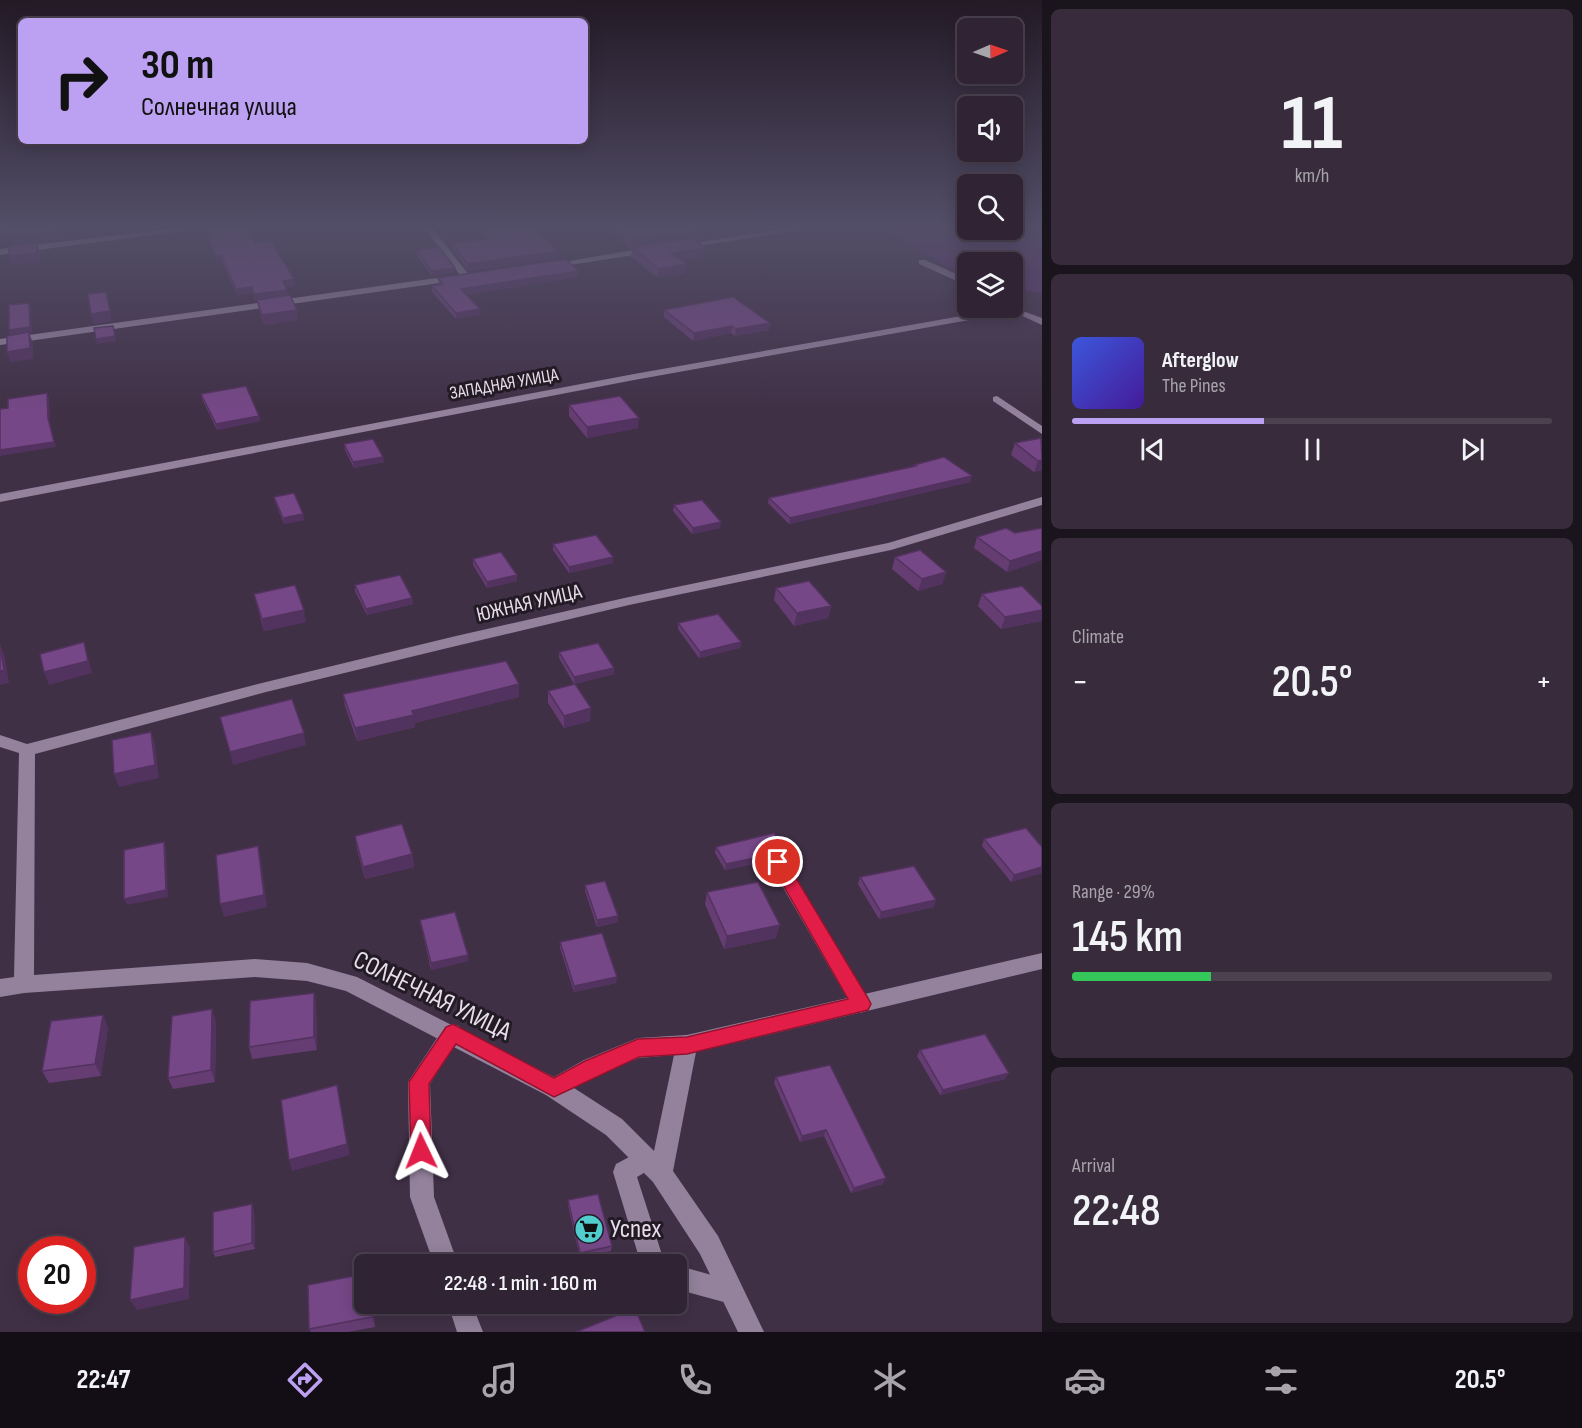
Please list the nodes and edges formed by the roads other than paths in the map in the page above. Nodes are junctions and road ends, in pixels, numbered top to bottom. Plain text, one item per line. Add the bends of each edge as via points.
1 (393, 287) edge
2 (1023, 312) edge
3 (959, 318) edge
4 (1042, 322) edge
5 (0, 342) edge
6 (997, 399) dead end
7 (1042, 431) edge
8 (0, 498) edge
9 (1042, 501) edge
10 (0, 741) edge
11 (27, 750) junction
12 (778, 862) dead end
13 (1042, 961) edge
14 (24, 984) junction
15 (0, 988) edge
16 (861, 1004) junction
17 (453, 1033) junction
18 (687, 1046) junction
19 (554, 1088) junction
20 (654, 1166) junction
21 (442, 1254) edge
22 (649, 1254) edge
23 (687, 1280) edge
24 (731, 1292) junction
25 (464, 1314) edge
26 (470, 1332) edge
27 (750, 1332) edge

1 - 5 street
2 - 4 street
3 - 8 street, ЗАПАДНАЯ УЛИЦА via 418,416
6 - 7 street
9 - 11 street, ЮЖНАЯ УЛИЦА via 891,546 628,601 266,687
10 - 11 street
11 - 14 street
12 - 16 street
13 - 16 street
14 - 15 street, СОЛНЕЧНАЯ УЛИЦА
14 - 17 street, СОЛНЕЧНАЯ УЛИЦА via 255,968 307,972 350,983
16 - 18 street
17 - 19 street, СОЛНЕЧНАЯ УЛИЦА
17 - 21 street via 419,1082 422,1197
18 - 19 street via 638,1048
18 - 20 street
19 - 20 street, СОЛНЕЧНАЯ УЛИЦА via 614,1127
20 - 22 street via 624,1172
20 - 24 street, СОЛНЕЧНАЯ УЛИЦА via 709,1245
23 - 24 street
24 - 27 street, СОЛНЕЧНАЯ УЛИЦА
25 - 26 street

